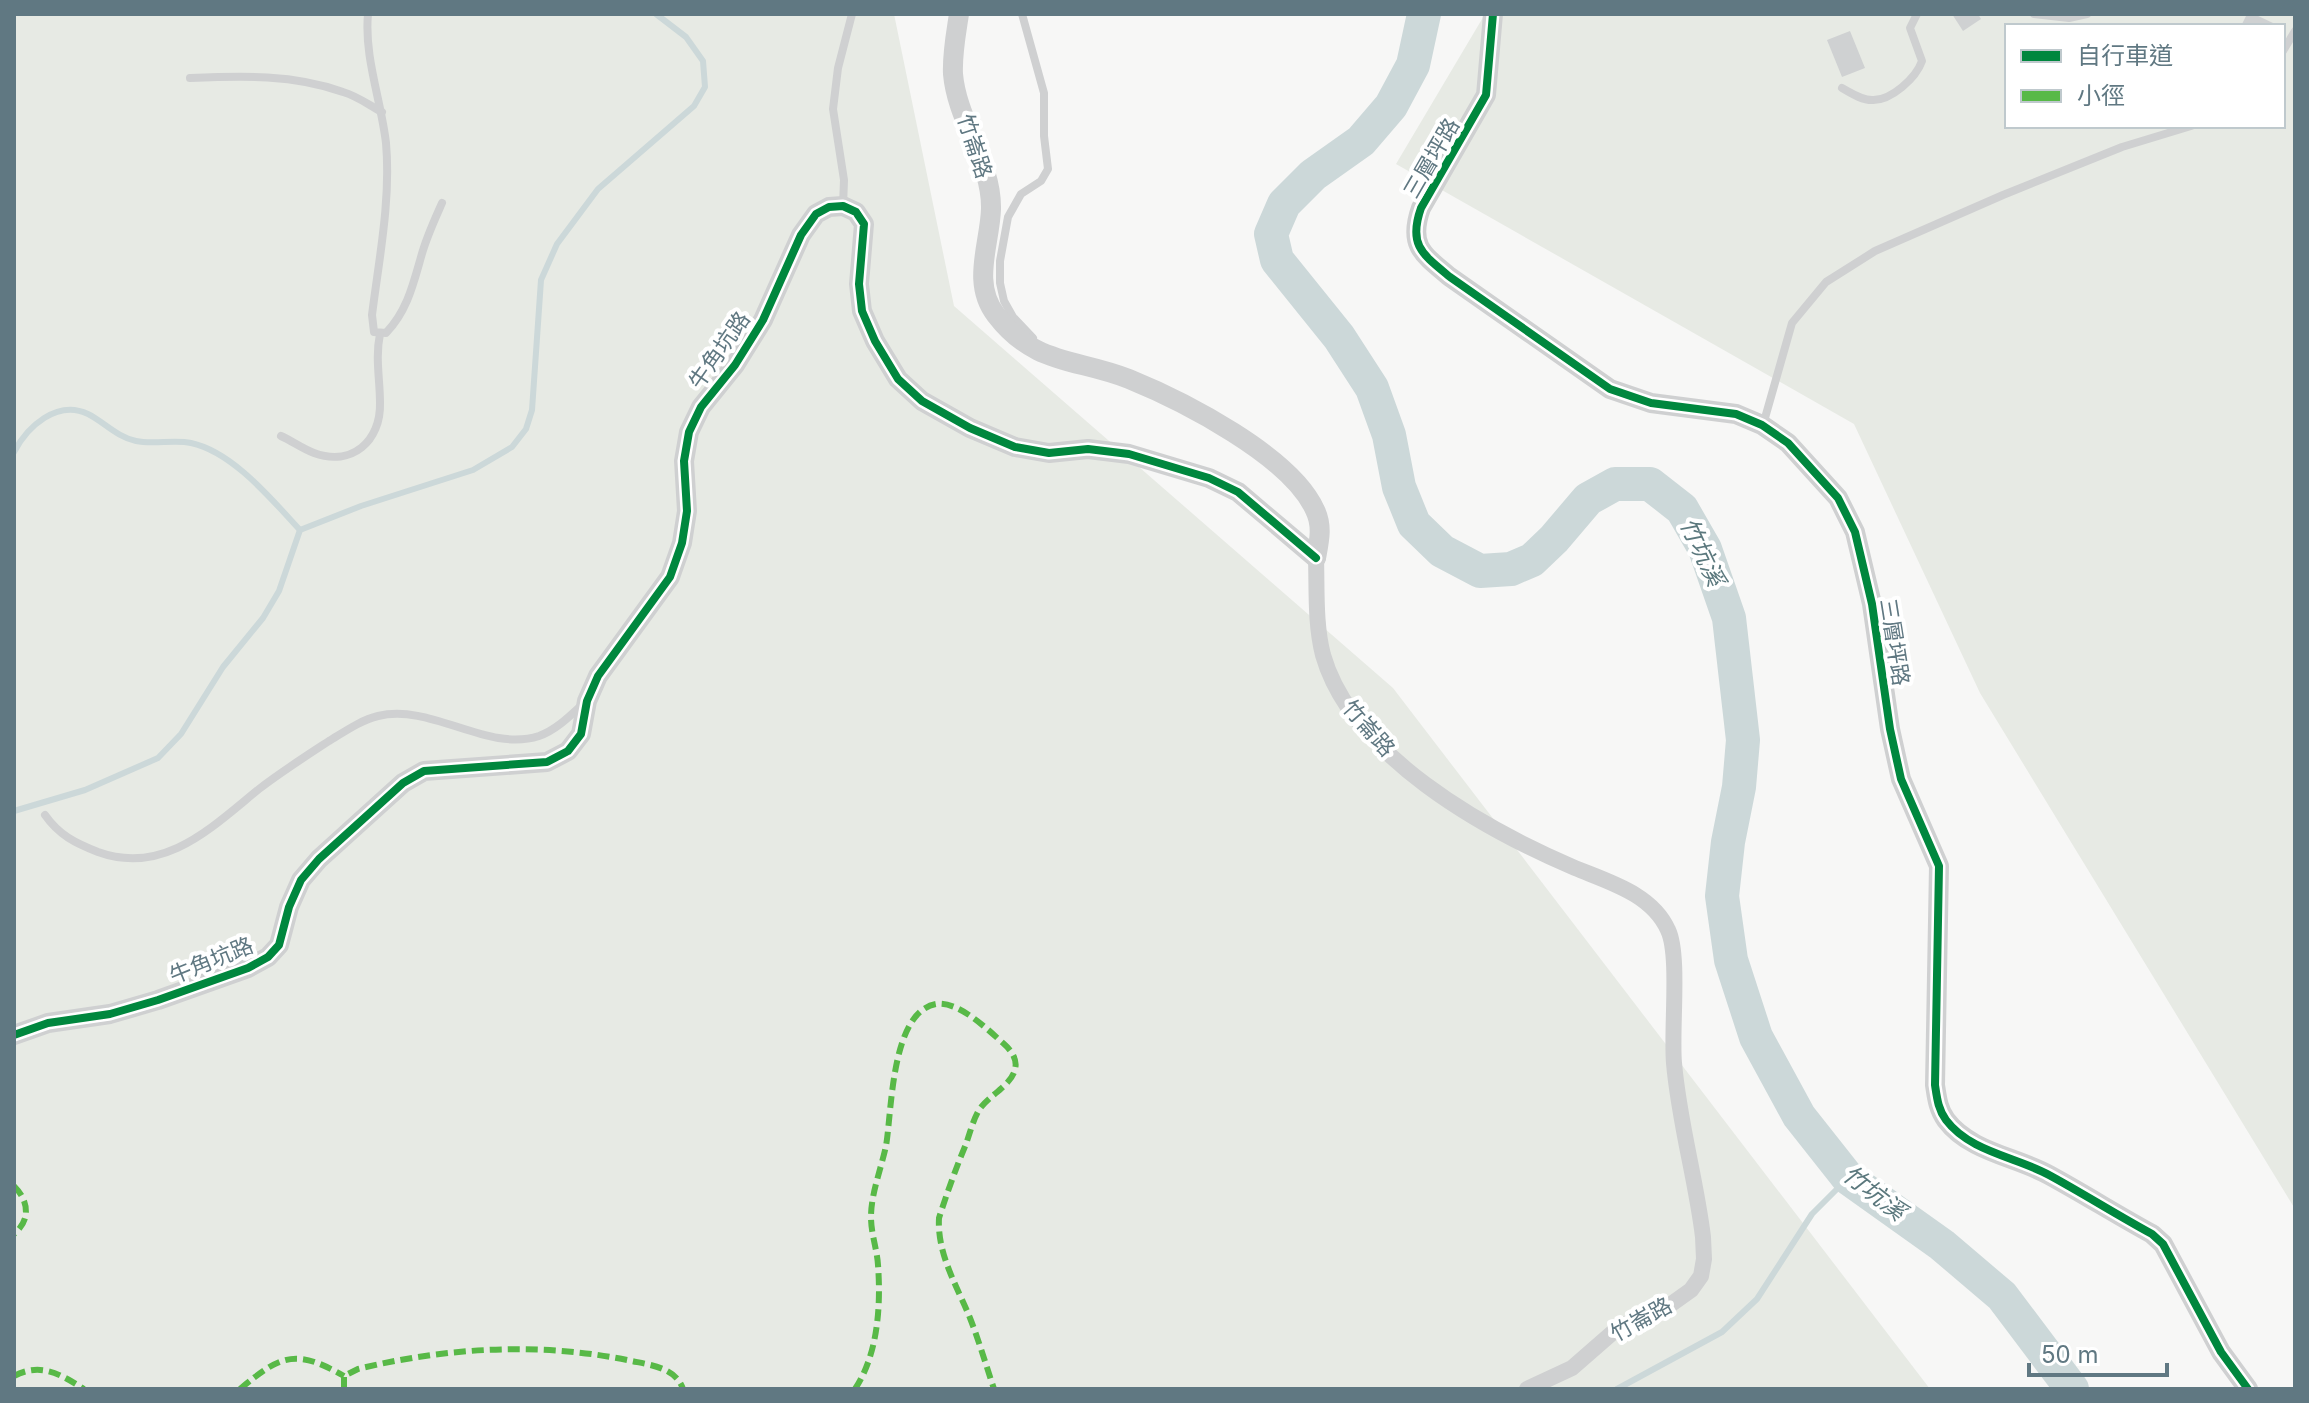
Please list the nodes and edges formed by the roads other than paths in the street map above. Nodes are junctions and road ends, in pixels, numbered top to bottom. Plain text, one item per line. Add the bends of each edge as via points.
1 (368, 14) edge
2 (852, 14) edge
3 (959, 14) edge
4 (1022, 14) edge
5 (1493, 14) edge
6 (1917, 14) edge
7 (2034, 14) edge
8 (2087, 14) edge
9 (190, 78) dead end
10 (1842, 88) dead end
11 (382, 112) junction
12 (2184, 128) edge
13 (442, 203) dead end
14 (843, 206) junction
15 (380, 334) junction
16 (1053, 357) junction
17 (1762, 425) junction
18 (281, 436) dead end
19 (1316, 558) junction
20 (587, 701) junction
21 (45, 815) dead end
22 (14, 1035) edge
23 (1527, 1389) edge
24 (2248, 1389) edge

1 - 11 lane
2 - 14 lane via 833,109
3 - 16 street, 竹崙路 via 953,77 988,183 991,209 983,288 994,313 1019,339
4 - 16 lane via 1044,93 1048,169 1041,181 1021,194 1008,217 1000,283 1013,317
5 - 17 street, 三層坪路 via 1486,95 1421,208 1416,241 1450,277 1610,389 1651,403 1736,414
6 - 10 lane via 1910,28 1922,61 1906,83 1885,98 1871,100
7 - 8 lane
9 - 11 lane via 260,75 305,82 345,92
11 - 15 lane via 387,178 372,315 374,332
12 - 17 lane via 2003,195 1875,251 1826,282 1792,323
13 - 15 lane via 411,295 392,326
14 - 19 street via 864,224 862,311 898,379 922,401 1015,447 1129,454 1209,478 1238,492
14 - 20 street, 牛角坑路 via 816,214 801,235 763,320 701,407 689,432 684,461 687,511 670,577 598,676
15 - 18 lane via 379,417 372,438 360,451 345,457 316,454
16 - 19 street, 竹崙路 via 1174,398 1269,459 1315,510 1320,531
17 - 24 street, 三層坪路 via 1788,443 1838,498 1855,532 1872,604 1895,759 1939,866 1938,1105 1953,1127 1984,1148 2047,1174 2163,1244 2221,1352
19 - 23 street, 竹崙路 via 1323,654 1335,686 1362,727 1454,805 1543,854 1637,895 1668,931 1673,951 1674,1065 1703,1237 1701,1276 1670,1305 1619,1327 1572,1368
20 - 21 lane via 538,736 507,738 396,712 373,716 260,788 194,841 165,855 132,859 103,854 73,842
20 - 22 street, 牛角坑路 via 581,734 568,751 547,762 424,771 403,783 301,880 279,945 268,957 158,1000

